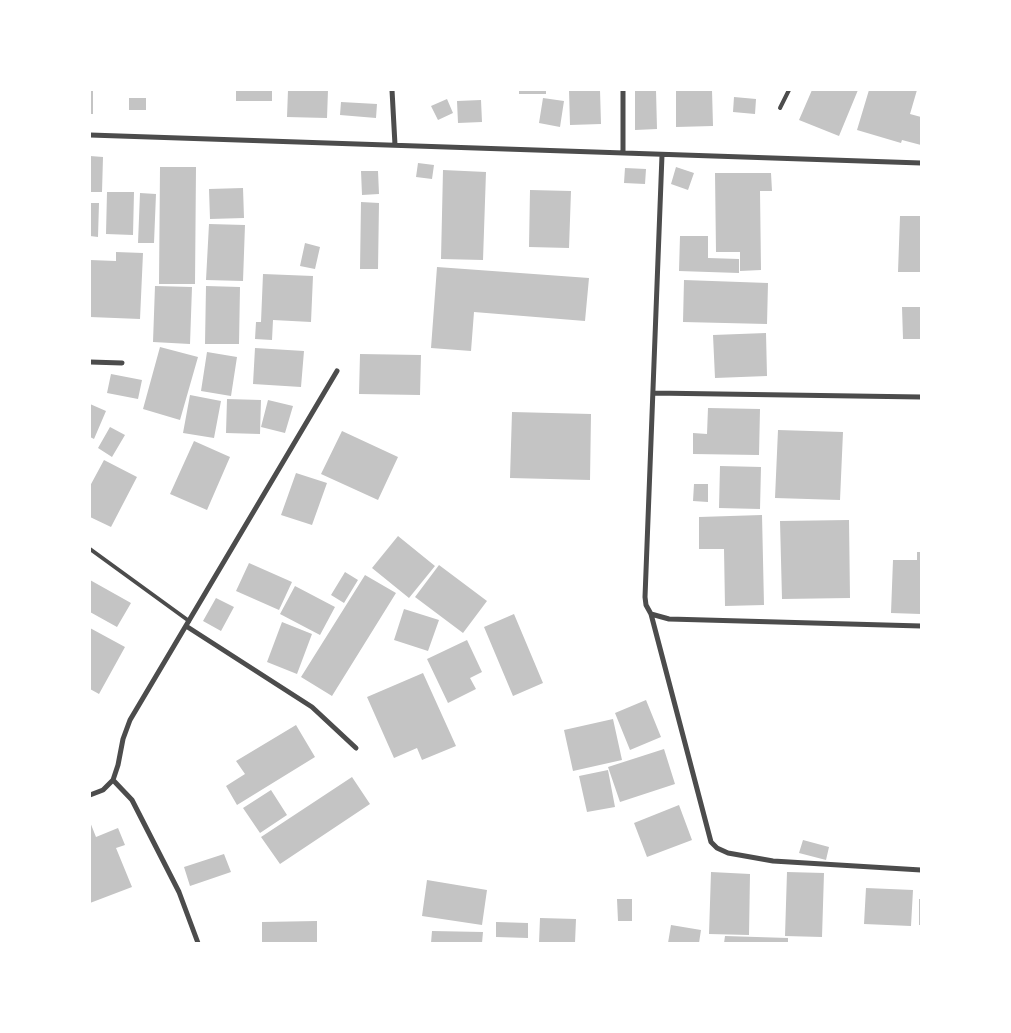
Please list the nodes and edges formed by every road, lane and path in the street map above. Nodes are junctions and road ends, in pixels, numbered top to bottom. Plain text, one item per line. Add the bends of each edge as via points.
1 (392, 90) edge
2 (623, 90) edge
3 (789, 90) edge
4 (780, 108) dead end
5 (90, 135) edge
6 (395, 145) junction
7 (623, 153) junction
8 (662, 154) junction
9 (921, 163) edge
10 (90, 362) edge
11 (122, 363) dead end
12 (337, 371) dead end
13 (653, 393) junction
14 (921, 397) edge
15 (90, 549) edge
16 (651, 614) junction
17 (187, 624) junction
18 (921, 626) edge
19 (356, 748) dead end
20 (113, 780) junction
21 (90, 795) edge
22 (921, 870) edge
23 (198, 943) edge

1 - 6 street
2 - 7 street
3 - 4 lane
5 - 6 street
6 - 7 street
7 - 8 street
8 - 9 street
8 - 13 street
10 - 11 street
12 - 17 street
13 - 14 street
13 - 16 street via 645,597
15 - 17 lane
16 - 18 street via 669,619
16 - 22 street via 711,842 717,848 773,861
17 - 19 street via 312,707
17 - 20 street via 130,720
20 - 21 street via 103,790
20 - 23 street via 132,800 179,892

